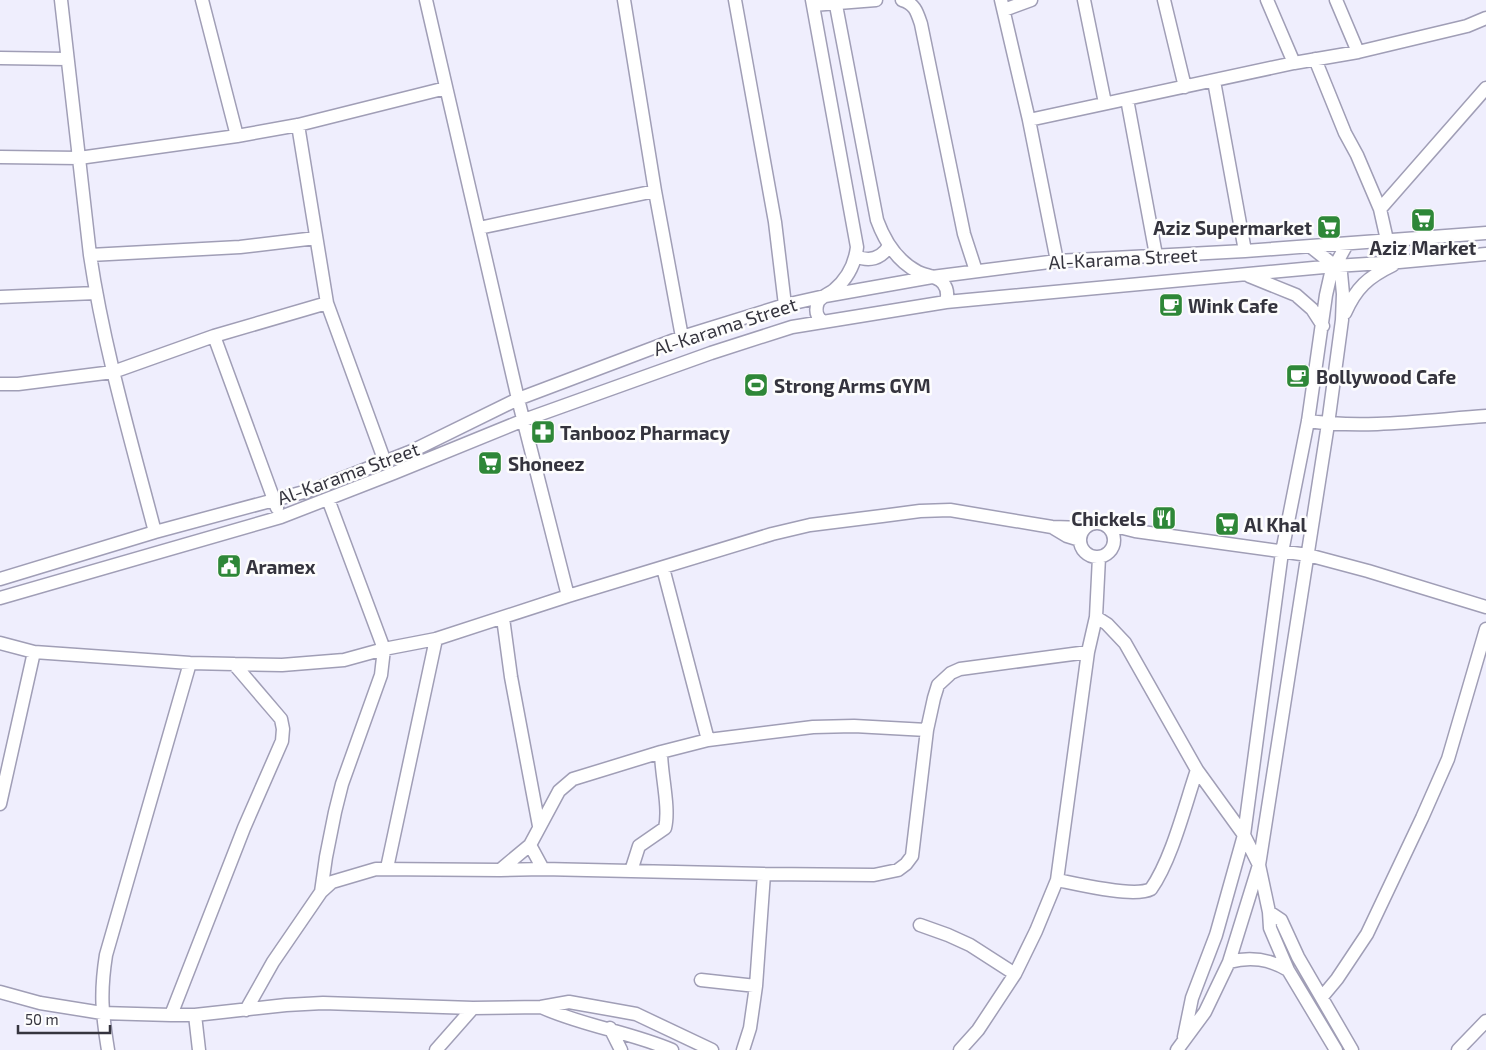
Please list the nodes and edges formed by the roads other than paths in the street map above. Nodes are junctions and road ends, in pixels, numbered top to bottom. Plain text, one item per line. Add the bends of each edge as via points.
1 (61, 0) edge
2 (202, 0) edge
3 (426, 0) edge
4 (624, 0) edge
5 (736, 0) edge
6 (876, 0) edge
7 (902, 0) edge
8 (1031, 0) edge
9 (1084, 0) edge
10 (1164, 0) edge
11 (1267, 0) edge
12 (1336, 0) edge
13 (835, 1) edge
14 (813, 2) edge
15 (1003, 5) edge
16 (1486, 18) edge
17 (1358, 52) junction
18 (0, 58) edge
19 (67, 59) junction
20 (1314, 59) junction
21 (1294, 63) junction
22 (1214, 80) junction
23 (1185, 87) junction
24 (446, 88) junction
25 (1486, 88) edge
26 (1128, 99) junction
27 (1105, 103) junction
28 (1030, 120) junction
29 (298, 125) junction
30 (237, 136) junction
31 (0, 157) edge
32 (79, 158) junction
33 (655, 191) junction
34 (1380, 209) junction
35 (479, 228) junction
36 (1486, 233) edge
37 (316, 238) junction
38 (1387, 240) junction
39 (1347, 244) junction
40 (889, 246) junction
41 (1311, 247) junction
42 (1245, 251) junction
43 (1486, 254) edge
44 (90, 255) junction
45 (1156, 255) junction
46 (856, 256) junction
47 (1057, 261) junction
48 (1399, 262) junction
49 (1335, 266) junction
50 (976, 270) junction
51 (1244, 274) junction
52 (932, 277) junction
53 (96, 293) junction
54 (825, 296) junction
55 (0, 297) edge
56 (946, 302) junction
57 (327, 303) junction
58 (785, 305) junction
59 (1342, 320) junction
60 (822, 321) junction
61 (1323, 326) junction
62 (214, 336) junction
63 (682, 337) junction
64 (113, 372) junction
65 (0, 384) edge
66 (518, 399) junction
67 (1486, 416) edge
68 (524, 420) junction
69 (1308, 421) junction
70 (1328, 424) junction
71 (385, 462) junction
72 (328, 499) junction
73 (274, 500) junction
74 (281, 517) junction
75 (155, 532) junction
76 (1083, 534) junction
77 (1111, 534) junction
78 (1282, 552) junction
79 (1308, 555) junction
80 (1099, 557) junction
81 (663, 568) junction
82 (0, 579) edge
83 (568, 596) junction
84 (0, 598) edge
85 (1486, 607) edge
86 (1096, 617) junction
87 (503, 618) junction
88 (1486, 629) edge
89 (436, 639) junction
90 (0, 643) edge
91 (384, 649) junction
92 (34, 652) junction
93 (1088, 652) junction
94 (190, 664) junction
95 (234, 664) junction
96 (927, 730) junction
97 (708, 740) junction
98 (661, 752) junction
99 (1197, 770) junction
100 (0, 804) edge
101 (539, 826) junction
102 (1244, 835) junction
103 (530, 845) junction
104 (1259, 865) junction
105 (387, 868) junction
106 (543, 869) junction
107 (500, 870) junction
108 (631, 871) junction
109 (764, 874) junction
110 (1057, 880) junction
111 (321, 892) junction
112 (1269, 912) junction
113 (920, 925) dead end
114 (1229, 962) junction
115 (1288, 970) junction
116 (1015, 974) junction
117 (701, 980) dead end
118 (756, 986) junction
119 (0, 992) edge
120 (1322, 997) junction
121 (541, 1007) junction
122 (473, 1008) junction
123 (246, 1010) junction
124 (102, 1013) junction
125 (171, 1015) junction
126 (195, 1015) junction
127 (1486, 1021) edge
128 (610, 1028) junction
129 (664, 1028) junction
130 (678, 1033) junction
131 (650, 1046) edge
132 (1180, 1046) edge
133 (668, 1049) edge
134 (108, 1050) edge
135 (199, 1050) edge
136 (436, 1050) edge
137 (620, 1050) edge
138 (712, 1050) edge
139 (743, 1050) edge
140 (960, 1050) edge
141 (1336, 1050) edge
142 (1352, 1050) edge
143 (1458, 1050) edge

1 - 19 street
2 - 30 street
3 - 24 street
4 - 33 street
5 - 58 street via 775,222
6 - 13 street
7 - 50 street via 910,2 921,24 964,234
8 - 15 street
9 - 27 street
10 - 23 street
11 - 21 street
12 - 17 street
13 - 14 street
13 - 40 street via 877,220
14 - 46 street via 856,239
15 - 28 street
16 - 17 street via 1467,26
17 - 20 street
18 - 19 street
19 - 32 street
20 - 21 street
20 - 34 street
21 - 22 street
22 - 23 street
22 - 42 street
23 - 26 street
24 - 29 street
24 - 35 street
25 - 34 street
26 - 27 street
26 - 45 street
27 - 28 street
28 - 47 street
29 - 30 street
29 - 37 street
30 - 32 street
31 - 32 street
32 - 44 street
33 - 35 street
33 - 63 street
34 - 38 street
35 - 66 street
36 - 38 street, Al-Karama Street
37 - 44 street via 240,247
37 - 57 street
38 - 39 street, Al-Karama Street
39 - 41 street, Al-Karama Street
39 - 49 street
40 - 46 street via 882,255 872,259
40 - 52 street via 907,265
41 - 42 street, Al-Karama Street
41 - 49 street
42 - 45 street, Al-Karama Street
43 - 48 street, Al-Karama Street
44 - 53 street
45 - 47 street, Al-Karama Street
46 - 54 street via 846,277
47 - 50 street, Al-Karama Street
48 - 49 street, Al-Karama Street
48 - 59 street via 1362,285
49 - 51 street, Al-Karama Street
49 - 59 street via 1343,281
49 - 61 street via 1330,273
50 - 52 street, Al-Karama Street
51 - 56 street, Al-Karama Street
51 - 61 street via 1296,295 1312,309
52 - 54 street, Al-Karama Street
52 - 56 street via 945,286
53 - 55 street
53 - 64 street
54 - 58 street, Al-Karama Street
54 - 60 street via 816,306
56 - 60 street, Al-Karama Street
57 - 62 street
57 - 71 street
58 - 63 street, Al-Karama Street
59 - 70 street
60 - 68 street, Al-Karama Street via 792,327 711,353
61 - 69 street
62 - 64 street
62 - 73 street
63 - 66 street, Al-Karama Street
64 - 65 street
64 - 75 street
66 - 68 street
66 - 71 street, Al-Karama Street via 412,452
67 - 70 street
68 - 72 street, Al-Karama Street
68 - 83 street
69 - 70 street
69 - 78 street
70 - 79 street
71 - 73 street, Al-Karama Street via 315,489
72 - 74 street, Al-Karama Street
72 - 91 street
73 - 74 street
73 - 75 street, Al-Karama Street
74 - 84 street, Al-Karama Street
75 - 82 street, Al-Karama Street
76 - 77 street via 1090,525 1103,524
76 - 80 street via 1082,547 1086,553
76 - 81 street via 950,510 920,511 810,525
77 - 78 street via 1123,528
77 - 80 street via 1110,551
78 - 79 street
78 - 102 street
79 - 85 street
79 - 104 street
80 - 86 street
81 - 83 street
81 - 97 street
83 - 87 street
86 - 93 street
86 - 99 street via 1108,624 1125,643
87 - 89 street
87 - 101 street
88 - 120 street via 1448,759 1422,818 1366,934
89 - 91 street
89 - 105 street
90 - 92 street
91 - 95 street via 344,660 282,665
91 - 111 street via 381,675 334,812
92 - 94 street
92 - 100 street
93 - 96 street via 951,672 938,685
93 - 110 street
94 - 95 street
94 - 124 street via 106,955 101,991
95 - 125 street via 276,712 284,729 282,741 244,828
96 - 97 street via 813,727
96 - 109 street via 912,856 906,864 888,873 874,875
97 - 98 street
98 - 101 street via 573,779 559,791
98 - 108 street via 667,818 665,828 639,846
99 - 102 street
99 - 110 street via 1168,855 1151,889 1141,892 1116,890
101 - 103 street
102 - 104 street
102 - 132 street
103 - 106 street
103 - 107 street
104 - 112 street
104 - 114 street
105 - 107 street
105 - 111 street via 332,882
106 - 107 street
106 - 108 street
108 - 109 street
109 - 118 street
110 - 116 street
111 - 123 street via 273,962
112 - 115 street via 1270,928
112 - 120 street via 1281,920 1298,958
113 - 116 street via 970,945
114 - 115 street via 1260,959
114 - 132 street via 1206,1012
115 - 141 street
116 - 140 street via 978,1030
117 - 118 street
118 - 139 street
119 - 124 street via 40,1003
120 - 142 street
121 - 122 street
121 - 128 street via 563,1017
121 - 129 street via 570,1002 636,1014
122 - 123 street via 323,1003
122 - 136 street
123 - 126 street
124 - 125 street
124 - 134 street
125 - 126 street
126 - 135 street
127 - 143 street
128 - 131 street
128 - 137 street
129 - 130 street
129 - 131 street
130 - 133 street
130 - 138 street
131 - 133 street

